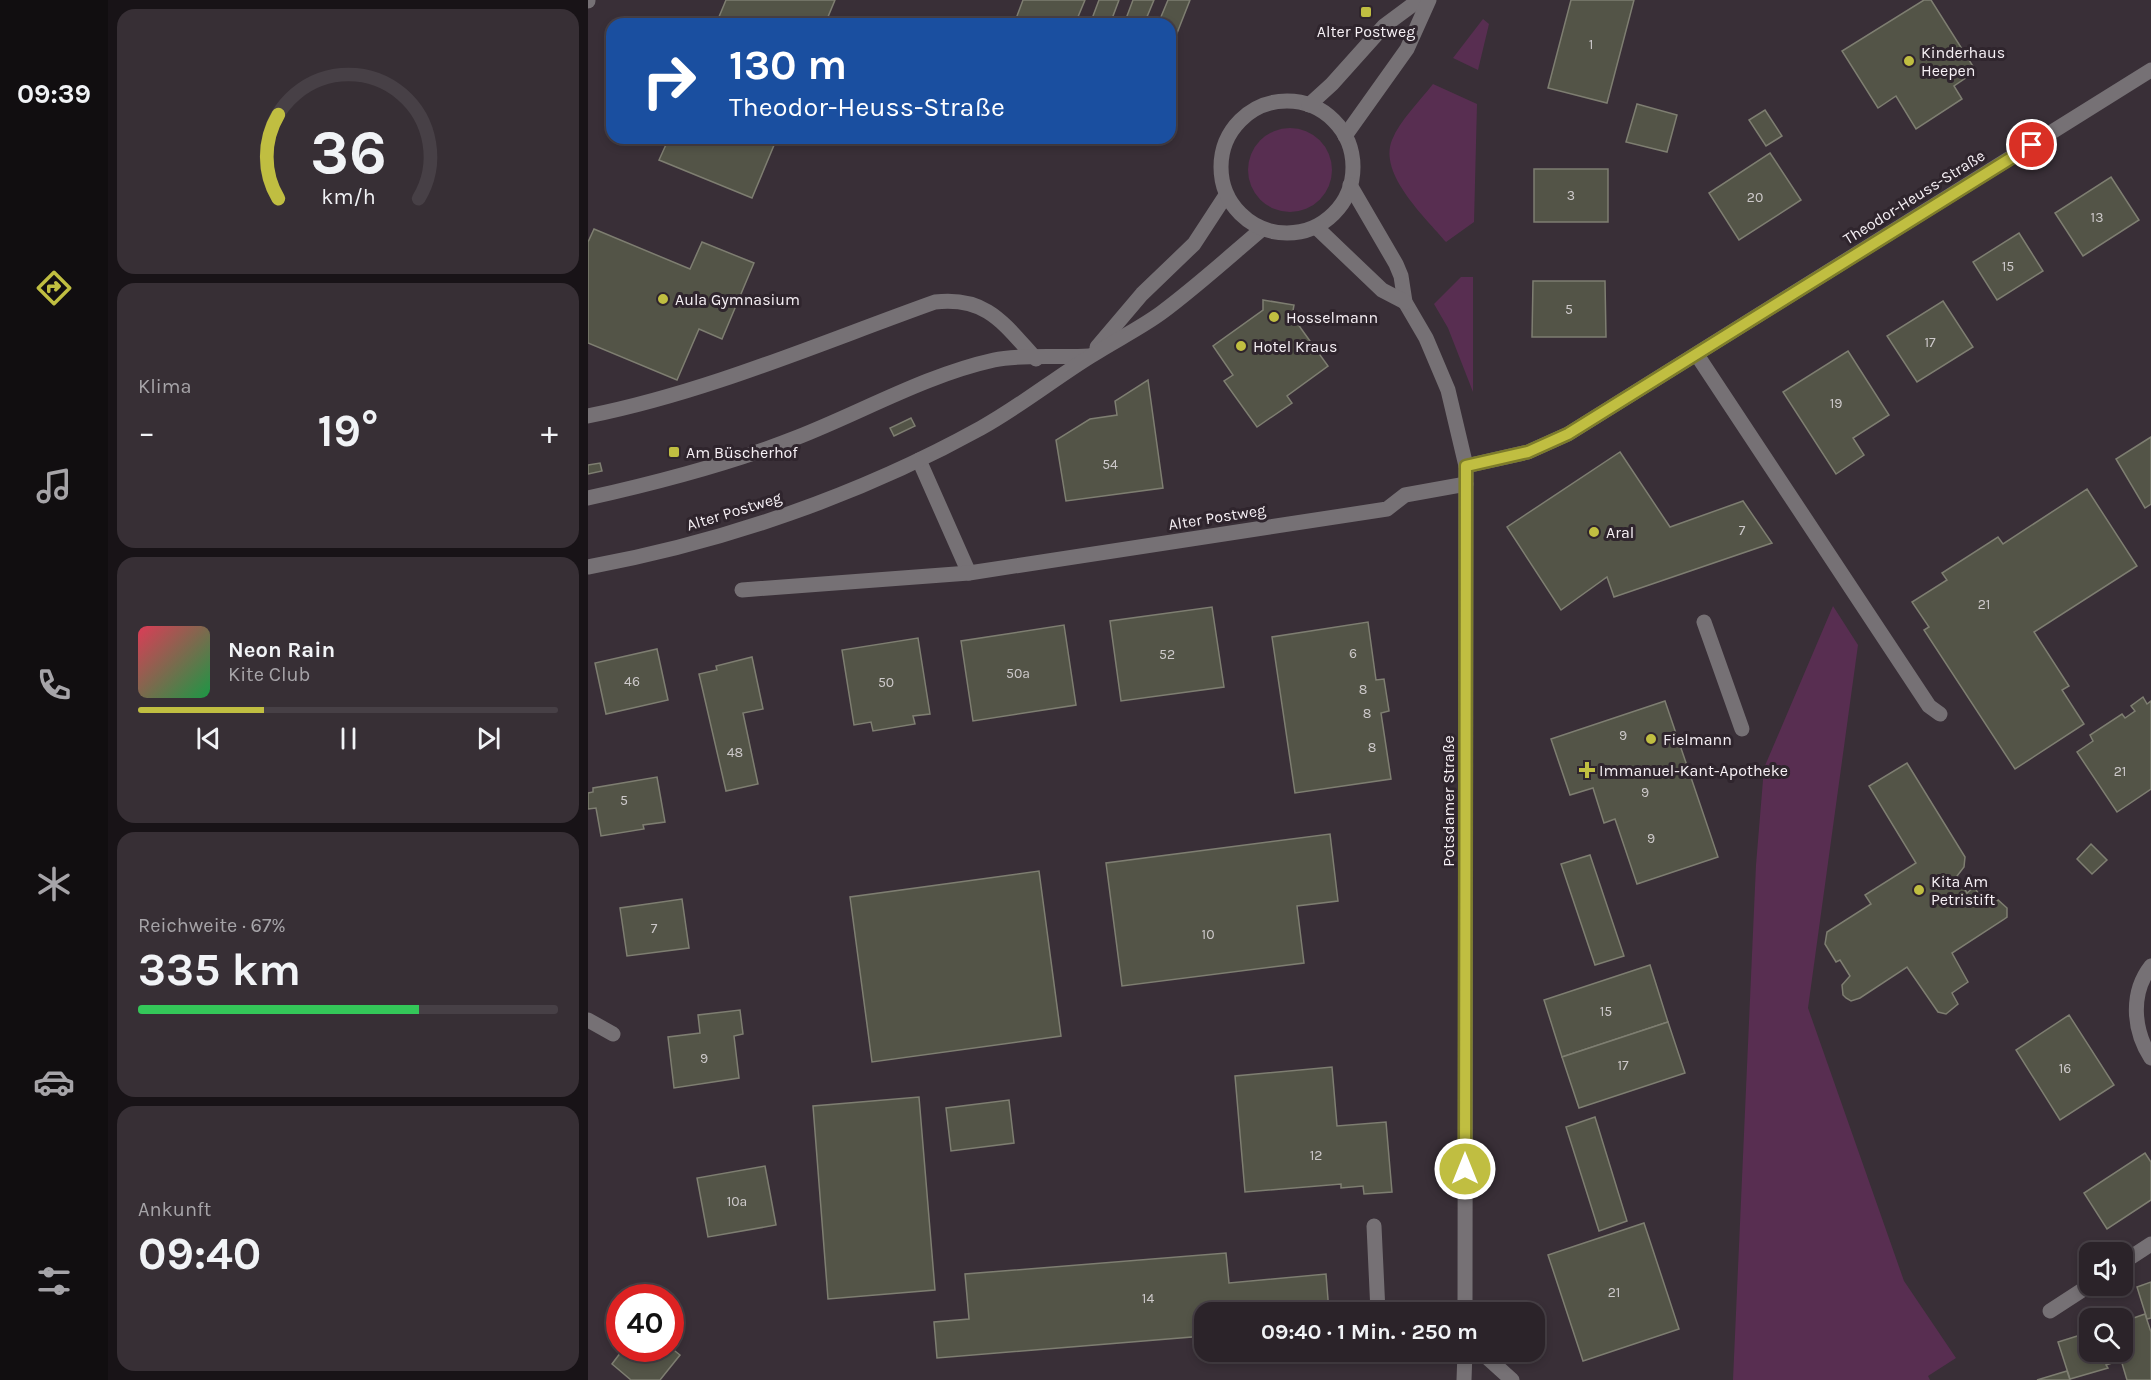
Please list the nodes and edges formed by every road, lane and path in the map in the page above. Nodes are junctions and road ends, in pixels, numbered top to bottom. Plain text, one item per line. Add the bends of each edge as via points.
1 (1419, 0) edge
2 (1429, 0) edge
3 (2151, 70) edge
4 (1309, 105) junction
5 (1345, 136) junction
6 (1350, 185) junction
7 (1226, 195) junction
8 (1316, 227) junction
9 (1262, 229) junction
10 (1405, 302) junction
11 (1089, 356) junction
12 (1697, 356) junction
13 (1036, 359) junction
14 (588, 416) edge
15 (919, 460) junction
16 (1466, 466) junction
17 (1466, 484) junction
18 (588, 498) edge
19 (588, 567) edge
20 (969, 573) junction
21 (742, 590) dead end
22 (1704, 621) dead end
23 (1940, 714) dead end
24 (1742, 729) dead end
25 (2151, 966) edge
26 (588, 1020) edge
27 (613, 1034) dead end
28 (2151, 1058) edge
29 (1374, 1226) dead end
30 (2151, 1244) edge
31 (2133, 1256) edge
32 (2079, 1292) edge
33 (1378, 1302) edge
34 (1465, 1302) edge
35 (2050, 1311) dead end
36 (1465, 1362) edge
37 (1492, 1362) edge
38 (1464, 1380) edge
39 (1512, 1380) edge

1 - 4 street via 1384,26
2 - 5 street via 1407,49
3 - 12 street, Theodor-Heuss-Straße
4 - 5 street via 1333,120
4 - 7 street via 1277,102 1245,116 1224,148 1220,168
5 - 6 street via 1353,166
6 - 8 street via 1333,215
6 - 10 street, Potsdamer Straße via 1396,264
7 - 9 street via 1247,221
7 - 11 street, Alter Postweg via 1194,244 1142,294
8 - 9 street via 1297,233
8 - 10 street via 1382,290
9 - 11 street, Alter Postweg via 1160,314
10 - 16 street, Potsdamer Straße via 1433,352 1448,390
11 - 13 street
11 - 15 street, Alter Postweg via 1022,404
12 - 16 street, Theodor-Heuss-Straße via 1545,446
12 - 23 street via 1929,706
13 - 14 street via 986,308 954,300 935,302 730,377 647,403
13 - 18 street via 1008,358 974,366 735,459
15 - 19 street, Alter Postweg via 743,528 637,558
15 - 20 street
16 - 17 street, Potsdamer Straße
17 - 20 street, Alter Postweg via 1405,495 1387,509
17 - 34 street, Potsdamer Straße
20 - 21 street, Alter Postweg
22 - 24 street
25 - 28 street via 2136,998 2137,1023
26 - 27 street
29 - 33 street
30 - 31 street
32 - 35 street
36 - 38 street
37 - 39 street

